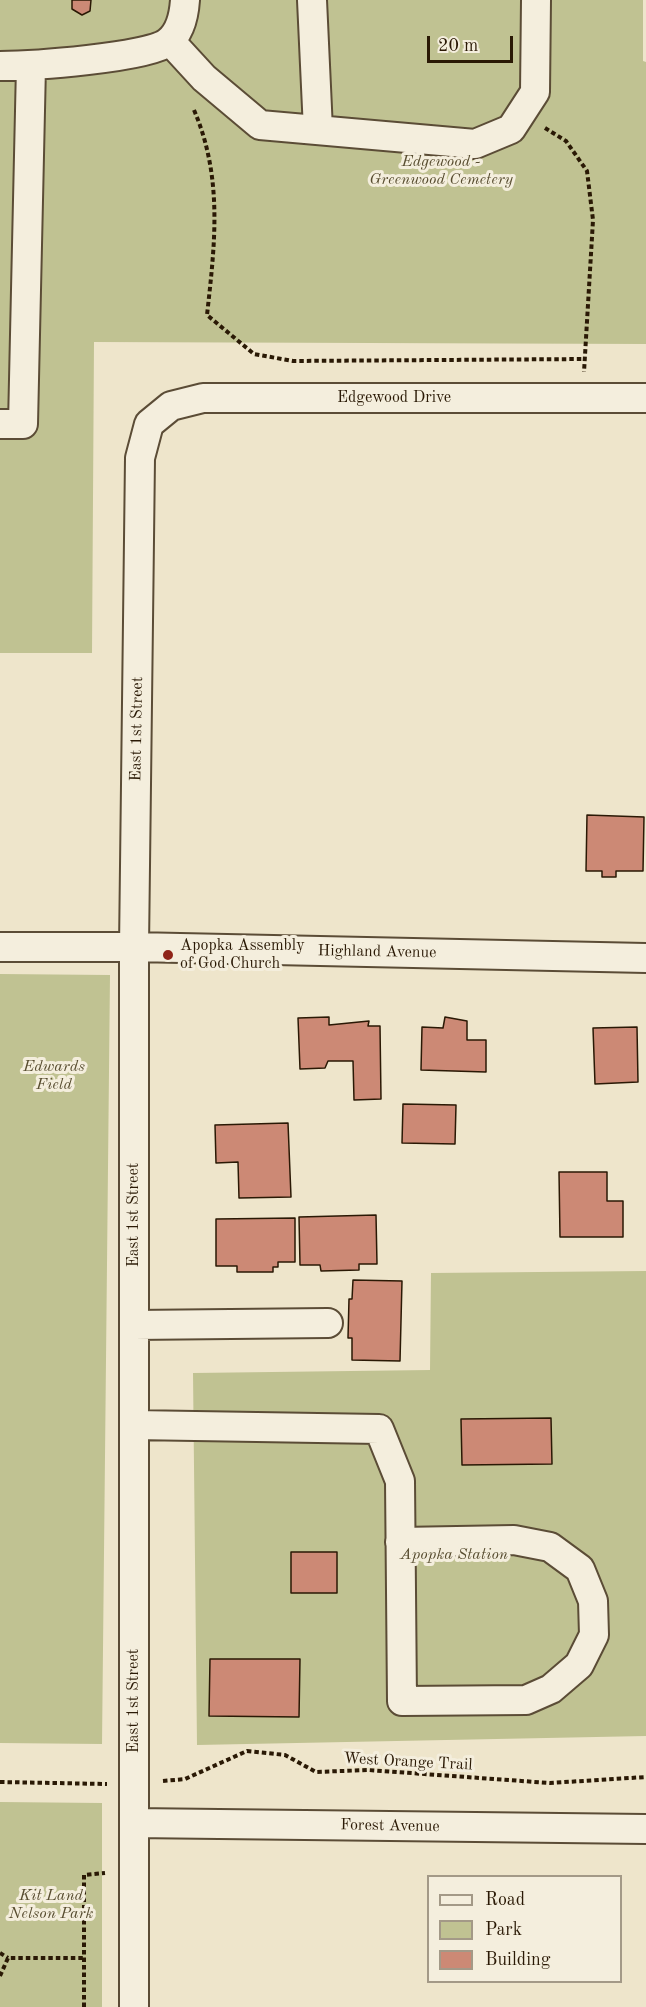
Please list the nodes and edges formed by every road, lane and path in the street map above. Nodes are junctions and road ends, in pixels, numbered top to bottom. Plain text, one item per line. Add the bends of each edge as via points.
1 (185, 0) edge
2 (312, 0) edge
3 (536, 0) edge
4 (170, 41) junction
5 (0, 66) edge
6 (31, 66) junction
7 (193, 106) dead end
8 (522, 113) junction
9 (318, 130) junction
10 (585, 359) junction
11 (583, 398) junction
12 (646, 398) edge
13 (0, 424) edge
14 (149, 424) joint
15 (0, 947) edge
16 (134, 947) junction
17 (646, 958) edge
18 (327, 1323) dead end
19 (134, 1326) junction
20 (134, 1425) junction
21 (400, 1542) junction
22 (646, 1777) edge
23 (0, 1782) edge
24 (105, 1784) junction
25 (134, 1784) junction
26 (105, 1795) dead end
27 (134, 1823) junction
28 (646, 1829) edge
29 (105, 1863) dead end
30 (0, 1953) edge
31 (8, 1958) junction
32 (84, 1958) junction
33 (0, 1976) edge
34 (84, 2007) edge
35 (134, 2007) edge

1 - 4 street via 183,20
2 - 9 street
3 - 8 street via 535,92
4 - 6 street via 150,51
4 - 9 street via 204,78 260,125
5 - 6 street
6 - 13 street via 23,424
7 - 10 path via 207,139 215,183 214,255 207,315 254,354 293,361
8 - 9 street via 511,129 475,144
8 - 10 path via 566,141 587,171 593,220
10 - 11 path
11 - 12 street, Edgewood Drive
11 - 14 street, Edgewood Drive via 203,398 171,406
14 - 16 street, East 1st Street via 140,458
15 - 16 street, Highland Avenue
16 - 17 street, Highland Avenue
16 - 19 street, East 1st Street
18 - 19 street
19 - 20 street, East 1st Street
20 - 21 street via 379,1429 400,1481
20 - 25 street, East 1st Street
21 - 21 street via 402,1701 526,1700 551,1689 579,1665 594,1635 593,1601 580,1569 550,1547 513,1540
22 - 25 path, West Orange Trail via 550,1783 368,1770 316,1772 285,1755 247,1751 185,1779
23 - 24 path, West Orange Trail
24 - 25 path, West Orange Trail
24 - 26 path
25 - 27 street, East 1st Street
27 - 28 street, Forest Avenue
27 - 35 street, East 1st Street
29 - 32 path via 105,1875 84,1875
30 - 31 path
31 - 32 path
31 - 33 path
32 - 34 path

